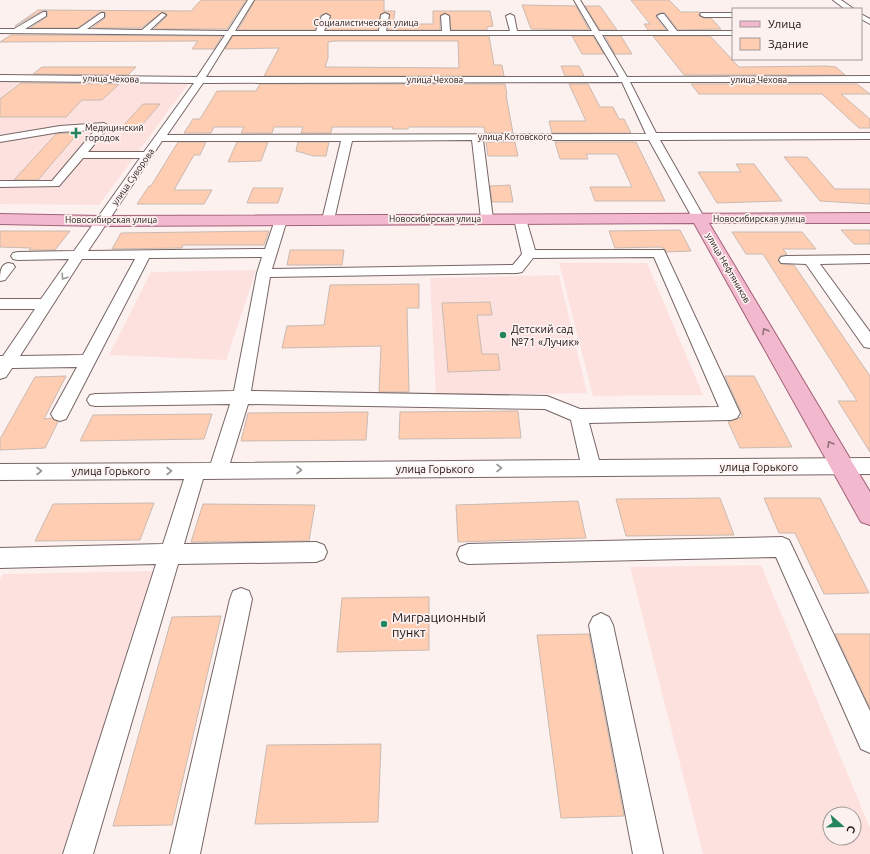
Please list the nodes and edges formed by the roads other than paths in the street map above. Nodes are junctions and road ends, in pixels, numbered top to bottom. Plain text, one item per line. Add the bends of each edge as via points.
1 (251, 0) edge
2 (577, 0) edge
3 (836, 0) edge
4 (848, 8) edge
5 (43, 14) dead end
6 (101, 15) dead end
7 (162, 15) dead end
8 (704, 15) dead end
9 (721, 15) junction
10 (732, 15) edge
11 (326, 16) dead end
12 (385, 16) dead end
13 (445, 16) dead end
14 (518, 16) dead end
15 (661, 16) dead end
16 (732, 27) edge
17 (0, 31) edge
18 (16, 31) junction
19 (79, 32) junction
20 (144, 32) junction
21 (231, 33) junction
22 (319, 33) junction
23 (382, 33) junction
24 (446, 33) junction
25 (514, 33) junction
26 (596, 33) junction
27 (675, 33) junction
28 (732, 33) edge
29 (0, 78) edge
30 (870, 79) edge
31 (200, 80) junction
32 (625, 80) junction
33 (870, 136) edge
34 (477, 137) junction
35 (653, 137) junction
36 (0, 138) edge
37 (160, 138) junction
38 (347, 138) junction
39 (78, 155) junction
40 (148, 155) junction
41 (0, 184) edge
42 (870, 218) edge
43 (487, 219) junction
44 (520, 219) junction
45 (699, 219) junction
46 (1, 220) edge
47 (281, 220) junction
48 (328, 220) junction
49 (101, 221) junction
50 (269, 253) junction
51 (528, 254) junction
52 (144, 255) junction
53 (18, 256) dead end
54 (78, 256) junction
55 (870, 259) edge
56 (786, 260) dead end
57 (810, 260) junction
58 (264, 273) junction
59 (0, 304) edge
60 (46, 304) junction
61 (870, 343) edge
62 (88, 361) junction
63 (3, 366) edge
64 (241, 397) junction
65 (96, 400) dead end
66 (60, 414) dead end
67 (579, 416) junction
68 (843, 466) junction
69 (870, 466) edge
70 (591, 468) junction
71 (207, 470) junction
72 (0, 472) edge
73 (870, 514) edge
74 (316, 552) dead end
75 (171, 554) junction
76 (468, 554) dead end
77 (0, 558) edge
78 (241, 599) dead end
79 (601, 625) dead end
80 (870, 740) edge
81 (78, 854) edge
82 (185, 854) edge
83 (648, 854) edge

1 - 21 street, улица Суворова
2 - 26 street, улица Нефтяников
3 - 4 street
5 - 18 street
6 - 19 street
7 - 20 street
8 - 9 street
9 - 10 street
9 - 16 street
11 - 22 street
12 - 23 street
13 - 24 street
14 - 25 street via 506,16
15 - 27 street
17 - 18 street, Социалистическая улица
18 - 19 street, Социалистическая улица
19 - 20 street, Социалистическая улица
20 - 21 street, Социалистическая улица
21 - 22 street, Социалистическая улица
21 - 31 street, улица Суворова
22 - 23 street, Социалистическая улица
23 - 24 street, Социалистическая улица
24 - 25 street, Социалистическая улица
25 - 26 street, Социалистическая улица
26 - 27 street, Социалистическая улица
26 - 32 street, улица Нефтяников
27 - 28 street, Социалистическая улица
29 - 31 street, улица Чехова
30 - 32 street, улица Чехова
31 - 32 street, улица Чехова
31 - 37 street, улица Суворова
32 - 35 street, улица Нефтяников
33 - 35 street, улица Котовского
34 - 35 street, улица Котовского
34 - 38 street, улица Котовского
34 - 43 street
35 - 45 street, улица Нефтяников
36 - 39 street via 60,129 104,126
37 - 38 street, улица Котовского
37 - 40 street, улица Суворова
38 - 48 street
39 - 40 street
39 - 41 street via 55,184
40 - 49 street, улица Суворова
42 - 45 main road, Новосибирская улица
43 - 44 main road, Новосибирская улица
43 - 48 main road, Новосибирская улица
44 - 45 main road, Новосибирская улица
44 - 51 street
68 -> 45 main road, улица Нефтяников
46 - 49 main road, Новосибирская улица
47 - 48 main road, Новосибирская улица
47 - 49 main road, Новосибирская улица
47 - 50 street
49 - 54 street, улица Суворова
50 - 52 street
50 - 58 street
51 - 58 street via 517,269
51 - 67 street via 659,253 731,413
52 - 54 street
52 - 62 street
53 - 54 street
54 -> 60 street, улица Суворова
55 - 57 street
56 - 57 street
57 - 61 street
58 - 64 street
59 - 60 street
60 - 63 street, улица Суворова
62 - 63 street
62 - 66 street
64 - 65 street
64 - 67 street via 547,402
64 - 71 street
67 - 70 street
68 - 69 street, улица Горького
68 - 70 street, улица Горького
68 - 73 main road, улица Нефтяников
71 -> 70 street, улица Горького
72 -> 71 street, улица Горького
71 - 75 street
74 - 75 street
75 - 77 street
75 - 81 street
76 - 80 street via 782,547
78 - 82 street
79 - 83 street

